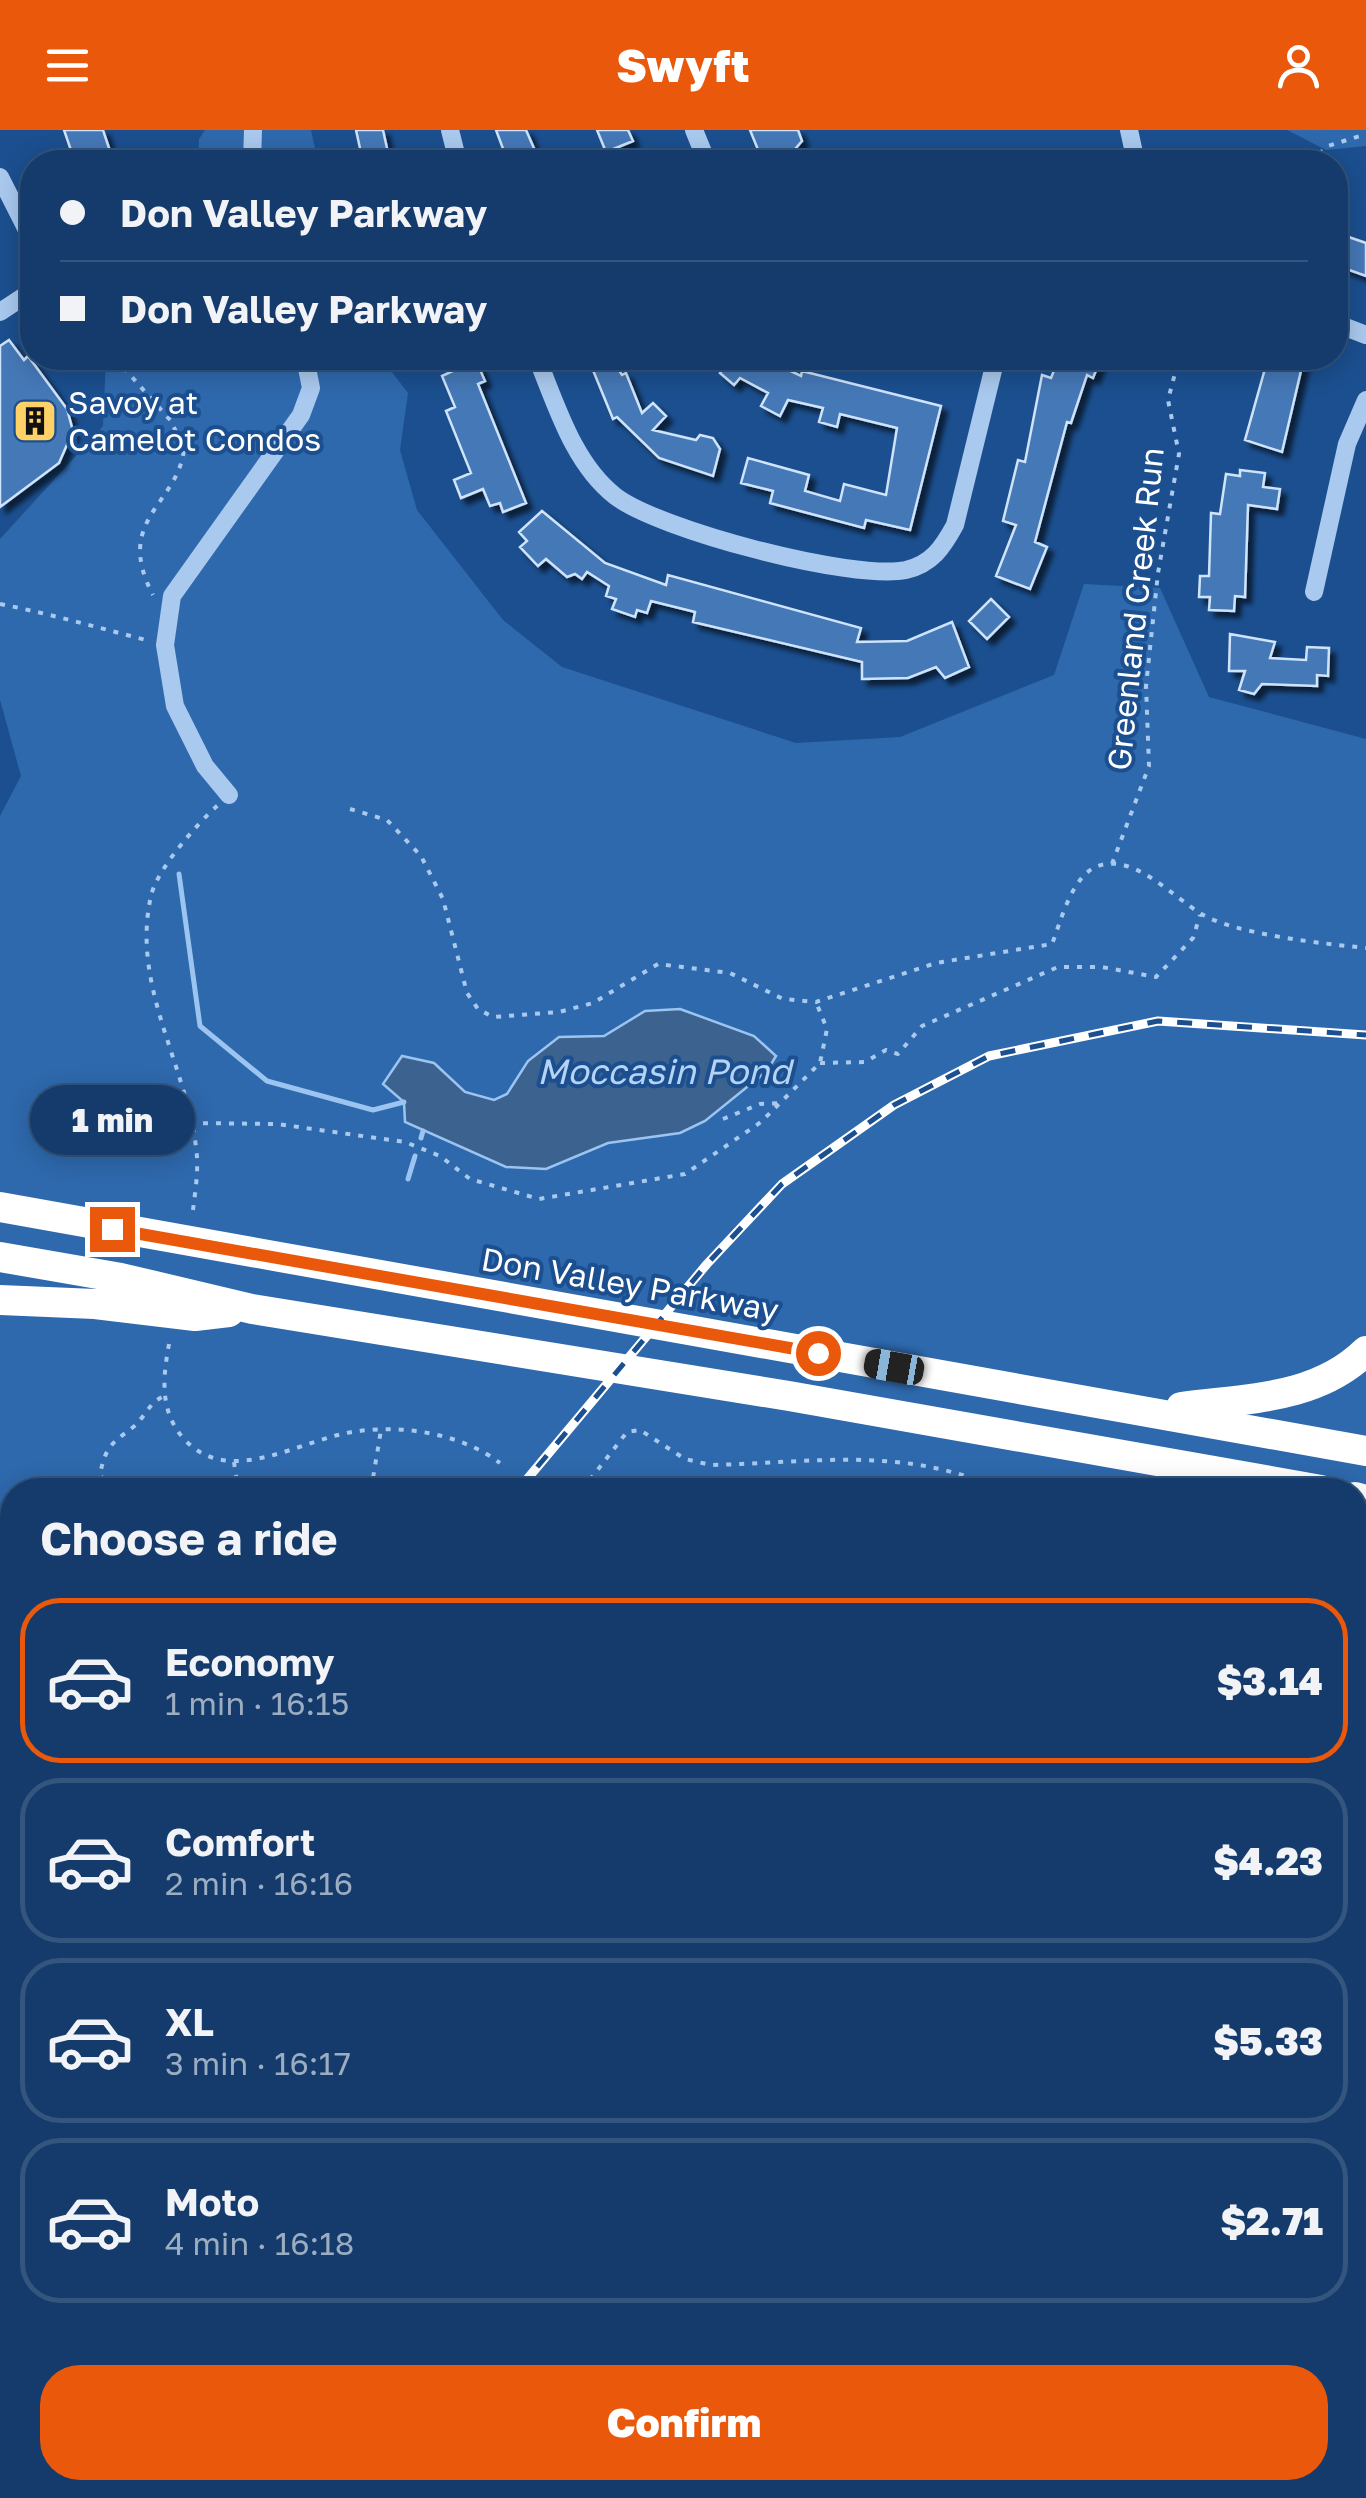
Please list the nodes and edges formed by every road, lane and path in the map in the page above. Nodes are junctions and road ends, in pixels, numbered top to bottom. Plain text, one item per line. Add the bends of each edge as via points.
1 (1366, 134) edge
2 (1324, 150) edge
3 (0, 177) edge
4 (20, 216) edge
5 (125, 370) edge
6 (307, 370) edge
7 (542, 370) edge
8 (993, 370) edge
9 (1176, 370) edge
10 (1366, 400) edge
11 (1314, 592) dead end
12 (0, 604) edge
13 (169, 617) junction
14 (165, 645) junction
15 (229, 795) joint
16 (350, 809) dead end
17 (1112, 864) junction
18 (1201, 914) junction
19 (1366, 948) edge
20 (816, 1002) junction
21 (820, 1063) junction
22 (781, 1103) junction
23 (723, 1119) dead end
24 (190, 1123) junction
25 (0, 1207) edge
26 (193, 1210) dead end
27 (0, 1257) edge
28 (0, 1300) edge
29 (252, 1310) junction
30 (169, 1344) dead end
31 (1366, 1351) edge
32 (164, 1396) junction
33 (1153, 1411) junction
34 (381, 1430) junction
35 (1366, 1452) edge
36 (234, 1462) junction
37 (500, 1463) dead end
38 (103, 1478) edge
39 (236, 1478) edge
40 (373, 1478) edge
41 (591, 1478) edge
42 (966, 1478) edge
43 (1253, 1478) edge

1 - 2 path
3 - 4 street
5 - 13 path via 170,421 184,448 139,552 145,579
6 - 13 street via 311,388 300,416 172,596
7 - 8 street via 572,442 615,496 684,527 866,573 919,566 946,543
9 - 17 path, Greenland Creek Run via 1168,392 1179,454 1146,686 1148,766
10 - 11 street via 1347,444
12 - 14 path
13 - 14 street
14 - 15 street via 174,706 204,766
15 - 24 path via 193,829 152,892 149,912 151,989
16 - 20 path via 387,820 421,856 443,899 467,993 478,1010 493,1017 593,1003 658,964 730,973 784,999
17 - 18 path via 1152,878
17 - 20 path via 1095,866 1076,887 1052,944 936,963
18 - 19 path
18 - 21 path via 1192,938 1156,977 1058,967 922,1026 898,1054 886,1050 864,1062
20 - 21 path via 827,1029
21 - 22 path
22 - 23 path
22 - 24 path via 685,1174 542,1199 470,1179 440,1156 405,1142 276,1124
24 - 26 path via 197,1164
25 - 33 highway, Don Valley Parkway
27 - 29 highway
28 - 29 highway via 195,1316
29 - 43 highway
30 - 32 path
31 - 33 highway via 1349,1368 1300,1392
32 - 36 path via 172,1421 192,1446
32 - 38 path via 116,1436
33 - 35 highway, Don Valley Parkway
34 - 36 path via 334,1435
34 - 37 path via 447,1438
34 - 40 path
36 - 39 path
41 - 42 path via 627,1432 640,1430 686,1459 710,1464 872,1458

